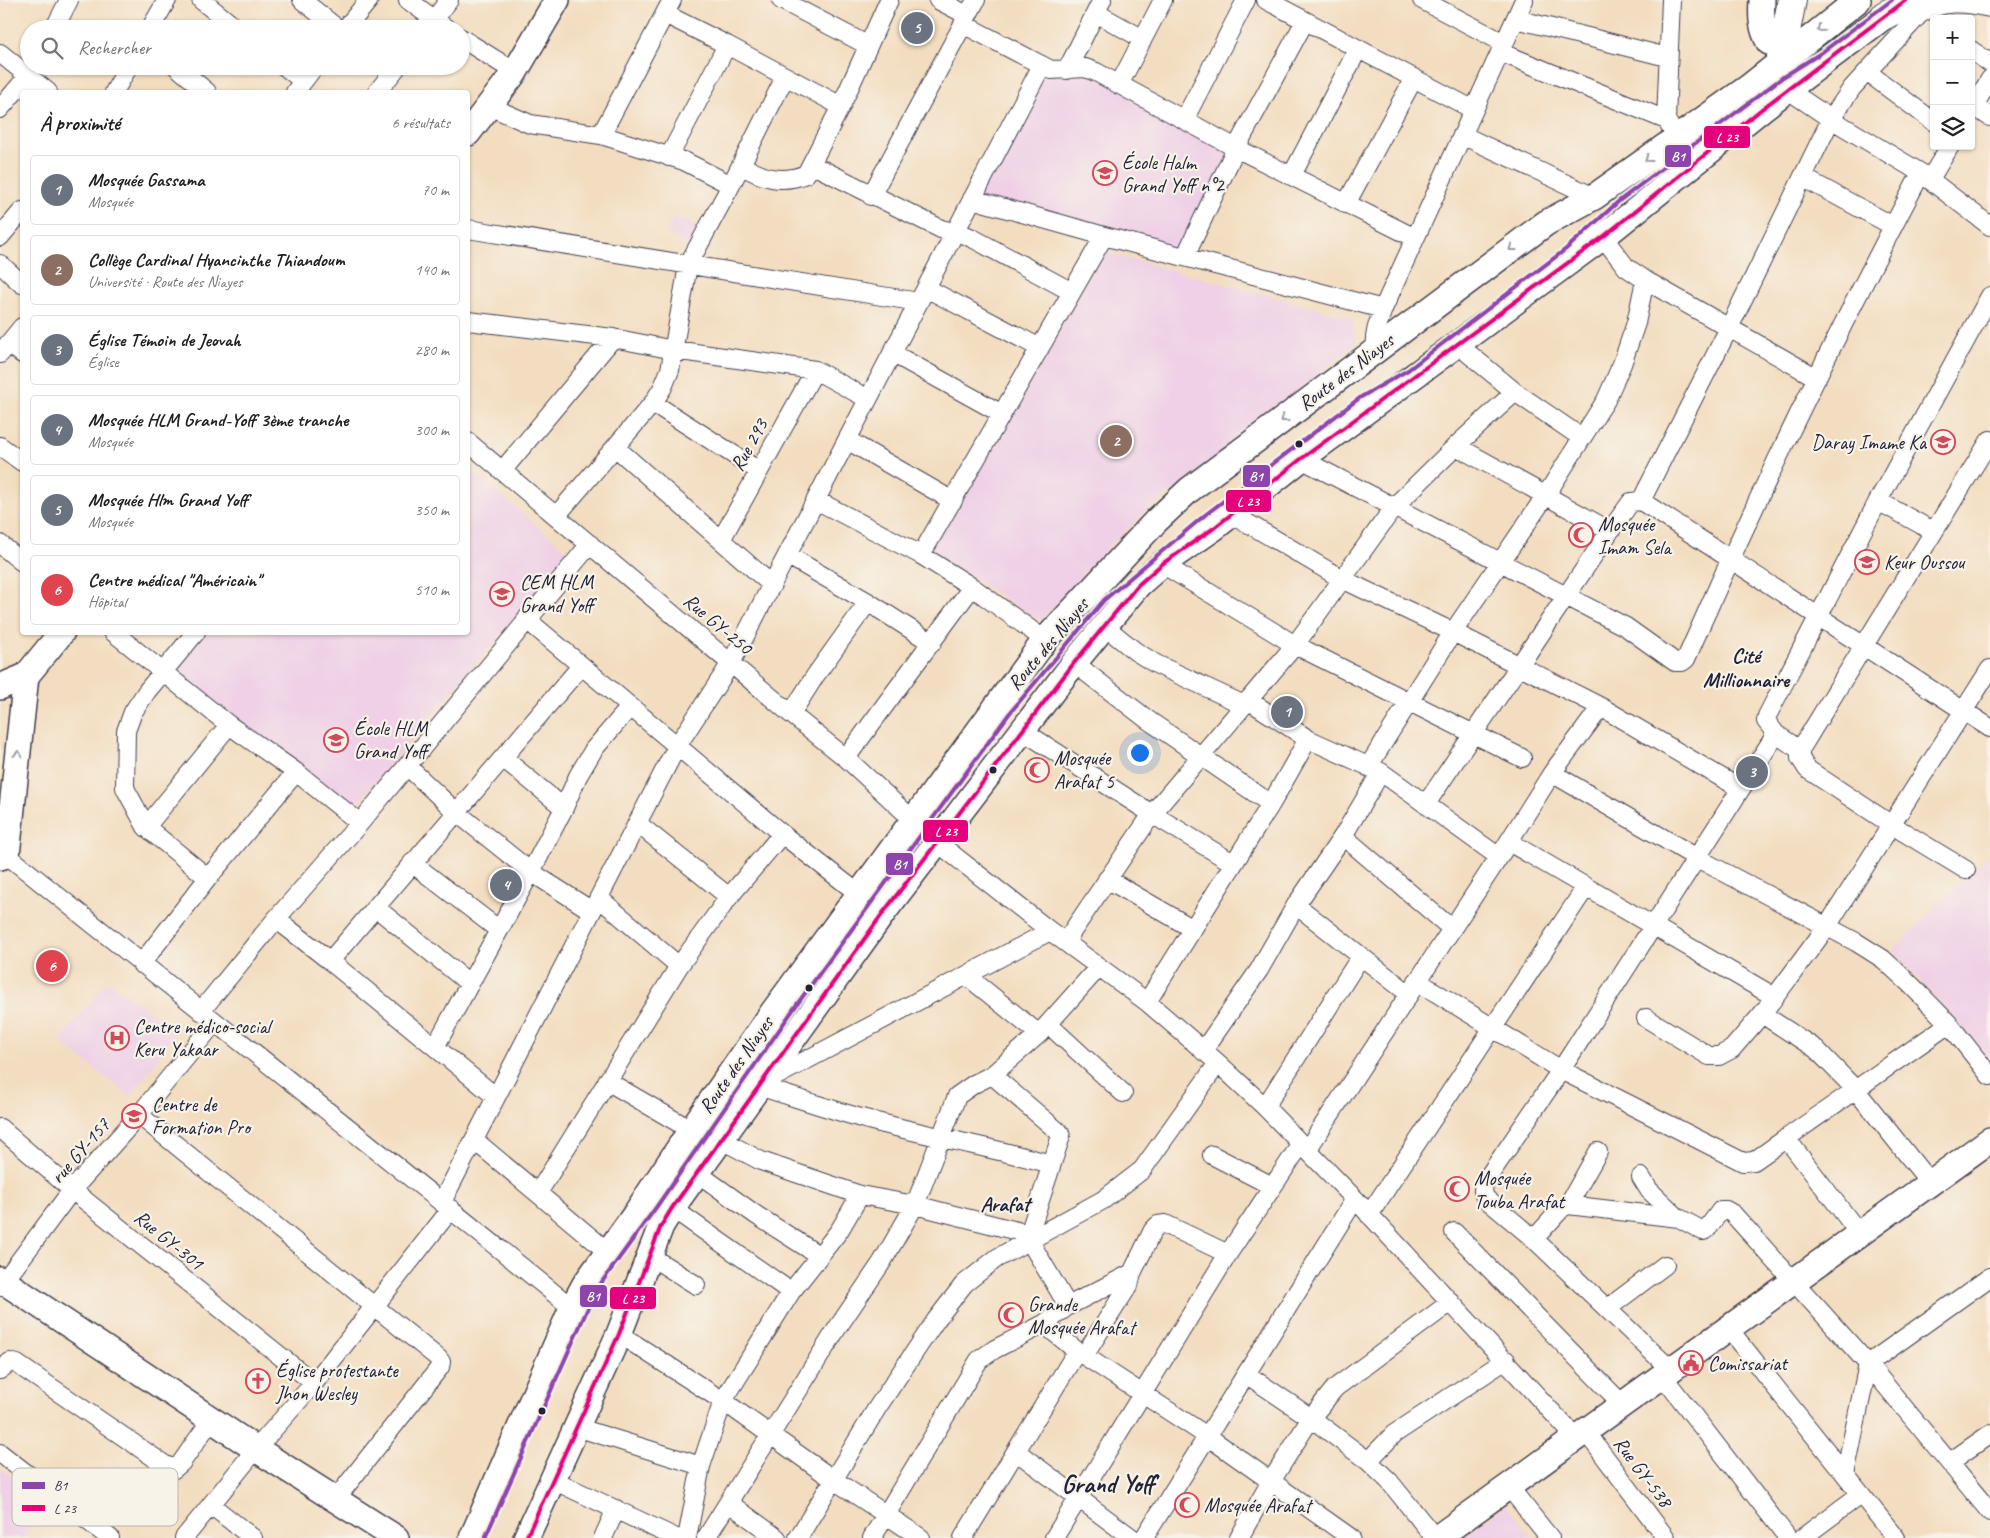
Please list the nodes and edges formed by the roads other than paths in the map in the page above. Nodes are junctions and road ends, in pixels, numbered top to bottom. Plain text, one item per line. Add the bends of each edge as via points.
1 (69, 0) edge
2 (167, 0) edge
3 (201, 0) edge
4 (302, 0) edge
5 (370, 0) edge
6 (408, 0) edge
7 (449, 0) edge
8 (557, 0) edge
9 (781, 0) edge
10 (889, 0) edge
11 (938, 0) edge
12 (1163, 0) edge
13 (1246, 0) edge
14 (1266, 0) edge
15 (1524, 0) edge
16 (1671, 0) edge
17 (1762, 0) edge
18 (1792, 0) edge
19 (1858, 0) edge
20 (1426, 1) edge
21 (1099, 6) edge
22 (669, 7) edge
23 (1990, 8) edge
24 (1912, 10) edge
25 (969, 13) edge
26 (1516, 19) junction
27 (59, 20) edge
28 (155, 20) edge
29 (226, 20) edge
30 (327, 20) edge
31 (353, 20) edge
32 (430, 20) edge
33 (439, 20) edge
34 (1305, 20) junction
35 (1143, 39) junction
36 (470, 44) edge
37 (727, 45) junction
38 (867, 45) junction
39 (1502, 48) junction
40 (1358, 49) junction
41 (0, 53) edge
42 (1975, 53) edge
43 (1781, 54) junction
44 (1667, 57) junction
45 (1990, 63) edge
46 (20, 65) edge
47 (1042, 65) junction
48 (1067, 70) junction
49 (515, 72) junction
50 (1867, 72) junction
51 (27, 75) edge
52 (33, 75) edge
53 (124, 75) edge
54 (187, 75) edge
55 (290, 75) edge
56 (309, 75) edge
57 (391, 75) edge
58 (785, 77) junction
59 (1414, 78) junction
60 (1990, 79) edge
61 (1119, 85) junction
62 (299, 87) edge
63 (46, 90) edge
64 (115, 90) edge
65 (206, 90) edge
66 (379, 90) edge
67 (1788, 90) junction
68 (1974, 105) edge
69 (489, 106) junction
70 (841, 106) junction
71 (0, 109) edge
72 (1474, 110) junction
73 (1975, 110) edge
74 (1990, 117) edge
75 (1832, 119) junction
76 (1930, 119) edge
77 (1184, 120) junction
78 (1672, 129) junction
79 (470, 130) edge
80 (601, 134) junction
81 (1462, 136) junction
82 (1236, 148) junction
83 (1947, 150) edge
84 (669, 157) junction
85 (811, 164) junction
86 (741, 165) junction
87 (1292, 175) junction
88 (1926, 176) junction
89 (1804, 178) junction
90 (731, 185) junction
91 (871, 196) junction
92 (1594, 197) junction
93 (972, 199) junction
94 (1346, 204) junction
95 (20, 213) edge
96 (1893, 226) junction
97 (1990, 226) edge
98 (470, 229) edge
99 (955, 233) junction
100 (1104, 236) junction
101 (0, 237) edge
102 (1603, 237) junction
103 (1416, 238) junction
104 (1185, 257) junction
105 (0, 264) edge
106 (688, 265) junction
107 (1645, 280) junction
108 (20, 282) edge
109 (1072, 292) junction
110 (922, 295) junction
111 (1990, 296) edge
112 (1383, 309) junction
113 (470, 321) edge
114 (1730, 328) junction
115 (20, 330) edge
116 (613, 338) junction
117 (1457, 344) junction
118 (1040, 348) junction
119 (674, 350) junction
120 (7, 351) edge
121 (1375, 351) junction
122 (892, 353) junction
123 (815, 370) junction
124 (1818, 378) junction
125 (1515, 392) junction
126 (868, 399) junction
127 (653, 403) junction
128 (1002, 414) junction
129 (1582, 438) junction
130 (847, 440) junction
131 (1990, 440) edge
132 (470, 444) edge
133 (0, 446) edge
134 (1456, 446) junction
135 (615, 447) junction
136 (1301, 459) junction
137 (20, 461) edge
138 (502, 471) junction
139 (759, 471) junction
140 (1546, 495) junction
141 (816, 500) junction
142 (953, 501) junction
143 (1641, 501) junction
144 (1878, 501) junction
145 (1394, 507) junction
146 (1232, 514) junction
147 (556, 516) junction
148 (1610, 531) junction
149 (1934, 532) junction
150 (721, 540) junction
151 (0, 544) edge
152 (590, 544) junction
153 (788, 555) junction
154 (921, 556) junction
155 (1730, 559) junction
156 (20, 560) edge
157 (1501, 562) junction
158 (1162, 564) junction
159 (1342, 579) junction
160 (772, 585) junction
161 (972, 587) junction
162 (1566, 595) junction
163 (868, 602) junction
164 (1818, 616) junction
165 (526, 620) junction
166 (1103, 626) junction
167 (1453, 632) junction
168 (60, 635) edge
169 (117, 635) edge
170 (193, 635) edge
171 (1045, 640) junction
172 (932, 643) junction
173 (1295, 645) junction
174 (1863, 645) junction
175 (1074, 663) junction
176 (731, 664) junction
177 (581, 666) junction
178 (1519, 666) junction
179 (1990, 669) edge
180 (162, 672) junction
181 (26, 676) junction
182 (0, 687) edge
183 (1246, 702) junction
184 (1409, 702) junction
185 (630, 707) junction
186 (1601, 707) junction
187 (1964, 711) junction
188 (791, 714) junction
189 (230, 725) junction
190 (1990, 728) edge
191 (1023, 731) junction
192 (1473, 734) junction
193 (1776, 734) junction
194 (1308, 739) junction
195 (677, 746) junction
196 (1800, 750) junction
197 (1202, 756) junction
198 (503, 758) junction
199 (846, 758) junction
200 (1522, 758) dead end
201 (407, 766) junction
202 (1374, 769) junction
203 (0, 770) edge
204 (296, 772) junction
205 (1552, 773) junction
206 (1741, 789) junction
207 (14, 791) junction
208 (1271, 804) junction
209 (1426, 804) junction
210 (564, 808) junction
211 (456, 812) junction
212 (1152, 814) junction
213 (913, 820) junction
214 (360, 823) junction
215 (637, 823) junction
216 (1892, 825) junction
217 (146, 827) junction
218 (782, 834) junction
219 (1343, 836) junction
220 (938, 842) junction
221 (1509, 842) junction
222 (4, 856) edge
223 (1499, 857) junction
224 (1697, 858) junction
225 (412, 862) junction
226 (1234, 863) junction
227 (1966, 870) dead end
228 (531, 872) junction
229 (208, 878) junction
230 (1107, 879) junction
231 (1586, 886) junction
232 (859, 894) junction
233 (729, 897) junction
234 (596, 904) junction
235 (1296, 905) junction
236 (375, 907) junction
237 (276, 919) junction
238 (1653, 926) junction
239 (1826, 928) junction
240 (1192, 929) junction
241 (1452, 929) junction
242 (499, 930) junction
243 (1050, 931) junction
244 (1065, 942) junction
245 (1361, 956) junction
246 (330, 961) junction
247 (142, 964) junction
248 (679, 966) junction
249 (1098, 968) junction
250 (967, 976) junction
251 (470, 984) junction
252 (1413, 987) junction
253 (1774, 996) junction
254 (1147, 1002) junction
255 (1762, 1014) junction
256 (208, 1017) junction
257 (1646, 1018) dead end
258 (1949, 1024) junction
259 (1492, 1028) junction
260 (1043, 1029) junction
261 (435, 1047) junction
262 (1202, 1051) junction
263 (1218, 1064) junction
264 (1560, 1070) junction
265 (992, 1075) junction
266 (1990, 1076) edge
267 (607, 1081) junction
268 (758, 1086) junction
269 (1855, 1089) junction
270 (1124, 1093) dead end
271 (496, 1097) junction
272 (1266, 1107) junction
273 (139, 1115) junction
274 (691, 1130) junction
275 (2, 1134) edge
276 (940, 1138) junction
277 (1786, 1138) junction
278 (720, 1139) junction
279 (474, 1140) junction
280 (1990, 1140) edge
281 (1304, 1147) junction
282 (1598, 1152) dead end
283 (1212, 1155) dead end
284 (1051, 1164) junction
285 (696, 1172) junction
286 (1642, 1177) dead end
287 (1930, 1183) junction
288 (1272, 1186) junction
289 (72, 1190) junction
290 (538, 1193) junction
291 (860, 1194) junction
292 (1355, 1199) junction
293 (914, 1205) junction
294 (1568, 1205) junction
295 (446, 1206) junction
296 (672, 1208) junction
297 (1369, 1215) junction
298 (1679, 1218) junction
299 (1454, 1232) dead end
300 (1859, 1233) junction
301 (1029, 1237) junction
302 (1534, 1239) junction
303 (608, 1252) junction
304 (1228, 1254) junction
305 (650, 1256) junction
306 (820, 1256) junction
307 (1665, 1265) dead end
308 (1132, 1273) junction
309 (1990, 1277) edge
310 (1793, 1281) junction
311 (1, 1282) edge
312 (696, 1285) dead end
313 (791, 1292) junction
314 (1451, 1302) junction
315 (1068, 1306) junction
316 (375, 1307) junction
317 (572, 1308) junction
318 (1608, 1308) junction
319 (1044, 1324) junction
320 (1728, 1328) junction
321 (619, 1334) junction
322 (1080, 1353) junction
323 (1506, 1360) junction
324 (1868, 1364) junction
325 (0, 1370) edge
326 (1666, 1372) junction
327 (1246, 1374) junction
328 (314, 1382) junction
329 (1142, 1393) junction
330 (723, 1401) junction
331 (1622, 1404) junction
332 (1311, 1418) junction
333 (211, 1420) junction
334 (576, 1427) junction
335 (1990, 1434) edge
336 (770, 1435) junction
337 (1582, 1435) junction
338 (1207, 1436) junction
339 (256, 1449) junction
340 (1016, 1452) junction
341 (0, 1453) edge
342 (1368, 1461) junction
343 (1950, 1462) junction
344 (701, 1466) junction
345 (19, 1468) edge
346 (172, 1468) edge
347 (175, 1468) edge
348 (1845, 1474) junction
349 (553, 1480) junction
350 (834, 1480) junction
351 (1270, 1482) junction
352 (1509, 1487) junction
353 (1861, 1494) junction
354 (1078, 1499) junction
355 (336, 1500) junction
356 (728, 1503) junction
357 (211, 1505) junction
358 (616, 1510) junction
359 (1990, 1511) edge
360 (886, 1514) junction
361 (94, 1526) edge
362 (384, 1535) edge
363 (110, 1538) edge
364 (184, 1538) edge
365 (254, 1538) edge
366 (472, 1538) edge
367 (526, 1538) edge
368 (603, 1538) edge
369 (676, 1538) edge
370 (687, 1538) edge
371 (706, 1538) edge
372 (777, 1538) edge
373 (798, 1538) edge
374 (872, 1538) edge
375 (921, 1538) edge
376 (963, 1538) edge
377 (1054, 1538) edge
378 (1132, 1538) edge
379 (1144, 1538) edge
380 (1239, 1538) edge
381 (1351, 1538) edge
382 (1436, 1538) edge
383 (1550, 1538) edge
384 (1666, 1538) edge
385 (1788, 1538) edge
386 (1802, 1538) edge
387 (1896, 1538) edge

1 - 27 street
2 - 28 street
3 - 29 street
4 - 30 street
5 - 31 street
6 - 32 street
7 - 33 street
8 - 49 main road
9 - 38 street
10 - 38 street
11 - 25 street
12 - 35 street
13 - 77 street
14 - 34 street
15 - 26 street
16 - 44 street
17 - 43 main road via 1764,32
18 - 43 highway
19 -> 43 main road, Route des Niayes
20 - 39 street
21 - 35 street
21 - 48 street
22 - 37 street
22 - 80 street
23 - 24 street via 1964,2
24 - 50 street
24 - 67 main road, Route des Niayes
25 - 47 street
25 - 91 street
26 - 39 street
26 - 44 street
34 - 40 street
34 - 82 street
35 - 61 street
36 - 49 street
37 - 58 street
37 - 84 street
38 - 70 street
39 - 72 street
39 - 78 street
40 - 59 street
40 - 87 street
41 - 46 street
42 - 45 street
43 - 78 main road, Route des Niayes
44 - 78 street
47 - 48 street via 1051,70
47 - 93 street
48 - 61 street via 1085,68
49 - 69 main road
50 - 75 street
50 - 76 street
51 - 71 street
52 - 63 street
53 - 64 street
54 - 65 street
55 - 62 street
56 - 62 street
57 - 66 street
58 - 70 street
58 - 86 street
59 - 72 street
59 - 94 street
60 - 68 street
61 - 77 street
67 - 75 street
67 - 102 main road, Route des Niayes
69 - 79 main road
69 - 80 street via 530,124
70 - 85 street
72 - 81 street
73 - 74 street
75 - 88 street
75 - 89 street
77 - 82 street
78 -> 92 main road, Route des Niayes
80 - 84 street
81 - 92 street
81 - 103 street
82 - 87 street
82 - 104 street
83 - 88 street
84 - 90 street
85 - 86 street via 806,174 785,180 757,174
85 - 91 street
86 - 90 street
87 - 94 street
88 - 96 street
88 - 97 street
89 - 96 street
89 - 114 street
90 - 106 street
91 - 99 street
92 -> 121 main road, Route des Niayes via 1546,223
93 - 99 street
93 - 100 street
94 - 103 street
95 - 101 street
96 - 124 street
98 - 106 street
99 - 109 street via 974,239
99 - 110 street
100 - 104 street
100 - 109 street
102 - 107 street via 1626,267
102 - 117 main road, Route des Niayes
103 - 112 street
104 - 112 street
105 - 108 street
106 - 110 street
106 - 119 street
107 - 114 street
107 - 129 street via 1636,323 1622,364 1606,400
109 - 118 street
110 - 118 street
110 - 122 street
111 - 144 street
112 - 121 street via 1376,328
113 - 116 street
114 - 124 street
114 - 143 street
115 - 120 street
116 - 119 street
116 - 138 street
117 - 125 street
117 - 136 main road, Route des Niayes
118 - 128 street
119 - 123 street
119 - 127 street via 663,388
121 -> 171 main road, Route des Niayes via 1189,490
122 - 126 street
122 - 128 street
123 - 126 street
123 - 139 street, Rue 293
124 - 155 street
125 - 129 street
125 - 134 street
126 - 130 street
127 - 135 street
127 - 139 street
128 - 142 street
129 - 140 street
130 - 141 street
130 - 142 street
131 - 149 street
132 - 138 street, Rue GY-250
133 - 137 street
134 - 140 street
134 - 145 street
135 - 147 street
135 - 150 street
136 - 145 street
136 - 146 main road, Route des Niayes
138 - 147 street, Rue GY-250
139 - 150 street, Rue 293
140 - 148 street
140 - 157 street
141 - 153 street
141 - 154 street
142 - 154 street
143 - 148 street via 1631,502
143 - 155 street
144 - 149 street
144 - 164 street
145 - 157 street
145 - 159 street
146 - 158 main road, Route des Niayes
146 - 159 street
147 - 152 street, Rue GY-250
148 - 162 street
149 - 174 street
150 - 160 street
151 - 156 street
152 - 165 street, rue GY-157
152 - 176 street, Rue GY-250
153 - 160 street
153 - 163 street
154 - 161 street
155 - 162 street via 1682,662 1675,662 1626,627
155 - 164 street
157 - 162 street
157 - 167 street
158 - 166 main road, Route des Niayes via 1138,585
158 - 173 street
159 - 167 street
159 - 173 street
160 - 176 street
161 - 171 street
161 - 172 street
162 - 178 street
163 - 172 street
163 - 188 street
164 - 174 street
164 - 193 street via 1767,716 1769,726
165 - 177 street
165 - 201 street, rue GY-157
166 - 175 main road, Route des Niayes
166 - 183 street via 1156,664
167 - 178 street
167 - 184 street
168 - 181 main road
169 - 180 street
170 - 180 street
171 - 213 main road, Route des Niayes
172 - 199 street
173 - 183 street
173 - 184 street
174 - 187 street
174 - 196 street
175 - 191 main road, Route des Niayes
175 - 197 street via 1148,720
176 - 188 street, Rue GY-250
176 - 195 street
177 - 185 street
177 - 198 street
178 - 186 street
178 - 192 street
179 - 187 street
180 - 189 street
180 - 217 street via 133,712 126,731 125,788
181 - 182 main road
207 -> 181 main road
183 - 194 street
183 - 197 street
184 - 192 street
184 - 202 street
185 - 195 street
185 - 210 street via 594,749
186 - 205 street
186 - 206 street
187 - 190 street
187 - 216 street
188 - 199 street, Rue GY-250
189 - 204 street
189 - 217 street
191 - 212 street
191 - 220 main road, Route des Niayes
192 - 200 street
192 - 209 street
193 - 196 street
193 - 206 street
194 - 202 street
194 - 208 street
195 - 215 street
195 - 218 street
196 - 216 street via 1800,758 1807,769
197 - 208 street
197 - 212 street
198 - 210 street
198 - 211 street
199 - 213 street, Rue GY-250
201 - 211 street
201 - 214 street, rue GY-157
202 - 209 street
202 - 219 street
203 - 207 main road
204 - 214 street
204 - 229 street
205 - 221 street
205 - 224 street
206 - 224 street
207 - 222 main road
208 - 226 street
209 - 223 street
210 - 228 street
211 - 225 street
211 - 228 street
212 - 226 street
212 - 230 street
213 - 220 street, Rue GY-250
213 - 232 main road, Route des Niayes
214 - 237 street, rue GY-157
215 - 233 street
215 - 234 street
216 - 227 street
216 - 239 street
217 - 229 street
218 - 232 street
218 - 233 street
219 - 235 street
219 - 241 street
220 - 243 street, Rue GY-250
220 - 268 main road, Route des Niayes
221 - 223 street
221 - 231 street
222 - 247 street
223 - 241 street
224 - 238 street
224 - 239 street
225 - 236 street
225 - 242 street
226 - 240 street
228 - 234 street
228 - 242 street
229 - 247 street
230 - 240 street
230 - 244 street
231 - 238 street
231 - 259 street
232 - 274 main road, Route des Niayes
233 - 248 street
234 - 248 street
234 - 271 street
235 - 245 street
235 - 262 street via 1259,970
236 - 246 street
236 - 251 street
237 - 246 street
237 - 256 street, rue GY-157
238 - 253 street
238 - 264 street
239 - 253 street
239 - 258 street via 1883,959
240 - 254 street
241 - 252 street
242 - 251 street
243 - 244 street, Rue GY-250
243 - 250 street
244 - 249 street, Rue GY-250
245 - 252 street
245 - 272 street
246 - 261 street
247 - 256 street
248 - 267 street
249 - 254 street, Rue GY-250
249 - 260 street
250 - 260 street
250 - 268 street
251 - 261 street
252 - 259 street
252 - 281 street
253 - 255 street
254 - 262 street, Rue GY-250
255 - 257 street via 1732,1049 1719,1056 1709,1056
255 - 269 street via 1816,1049
256 - 273 street, rue GY-157
256 - 295 street
258 - 266 street
258 - 269 street
259 - 264 street
259 - 297 street
260 - 265 street
260 - 270 street
261 - 271 street
262 - 263 street, Rue GY-250
263 - 272 street, Rue GY-250
263 - 301 street via 1142,1170 1103,1200
264 - 277 street via 1743,1162 1754,1161
264 - 302 street via 1484,1184 1485,1198
265 - 276 street via 957,1096
265 - 284 street via 1060,1133 1061,1139
267 - 274 street
267 - 290 street
268 - 276 street via 864,1119
268 - 278 main road, Route des Niayes
269 - 277 street
269 - 287 street
271 - 279 street
272 - 281 street, Rue GY-538
273 - 289 street, rue GY-157
273 - 316 street
274 - 303 main road, Route des Niayes
275 - 289 street, Rue GY-301
276 - 284 street
276 - 293 street
277 - 300 street
278 - 285 main road, Route des Niayes
278 - 291 street via 761,1161
279 - 290 street
279 - 295 street
280 - 287 main road
281 - 288 street
281 - 292 street, Rue GY-538
282 - 294 street
283 - 288 street
284 - 301 street
285 - 296 main road, Route des Niayes
285 - 306 street
286 - 298 street via 1648,1190
287 - 300 main road
288 - 304 street
289 - 311 street, rue GY-157
289 - 328 street, Rue GY-301
290 - 303 street
291 - 293 street
291 - 306 street
292 - 297 street, Rue GY-538
292 - 327 street
293 - 301 street
293 - 336 street via 882,1262
294 - 298 street
294 - 302 street
295 - 316 street
295 - 317 street
296 - 305 main road, Route des Niayes
296 - 313 street
297 - 314 street, Rue GY-538
298 - 310 street via 1703,1231 1721,1210 1726,1210
299 - 331 street
300 - 310 main road
301 - 315 street
301 - 350 street via 964,1284 877,1408
302 - 318 street
303 - 317 main road, Route des Niayes
304 - 308 street via 1165,1224 1158,1225
304 - 329 street
305 - 312 street
305 - 321 main road, Route des Niayes
306 - 313 street
307 - 318 street
308 - 315 street
308 - 322 street via 1129,1285
309 - 324 street
310 - 320 main road
310 - 324 street
311 - 333 main road
313 - 330 street
314 - 323 street, Rue GY-538
314 - 332 street via 1336,1388
315 - 319 street
316 - 328 street
316 - 355 street via 438,1358 440,1367
317 - 366 main road, Route des Niayes
318 - 326 street
319 - 322 street
319 - 360 street via 979,1360
320 - 326 main road
320 - 348 street
321 - 330 street
321 - 334 main road, Route des Niayes
322 - 329 street
322 - 340 street
323 - 337 street, Rue GY-538
323 - 342 street via 1394,1434
324 - 343 street
324 - 348 street
325 - 346 street via 10,1362 16,1364
326 - 331 main road
326 - 385 street
327 - 332 street
327 - 338 street
328 - 339 street
329 - 338 street
329 - 354 street
330 - 336 street
330 - 344 street
331 - 337 main road
332 - 342 street
332 - 351 street
333 - 339 main road
333 - 347 street
334 - 344 street
334 - 349 main road, Route des Niayes
335 - 343 street
336 - 350 street
336 - 356 street
337 - 352 main road
337 - 384 street, Rue GY-538
338 - 351 street
338 - 379 street
339 - 355 main road
339 - 357 street
340 - 354 street
340 - 376 street
341 - 345 street
342 - 382 street via 1389,1481
343 - 359 street
344 - 370 street
348 - 353 street
349 - 358 street
349 - 367 main road, Route des Niayes
350 - 360 street
350 - 373 street
351 - 380 street
351 - 381 street
352 - 382 main road
352 - 383 street
353 - 386 street
353 - 387 street
354 - 377 street
354 - 378 street
355 - 362 main road
356 - 371 street
356 - 372 street
357 - 364 street
357 - 365 street
358 - 368 street
358 - 369 street
360 - 374 street
360 - 375 street
361 - 363 street

